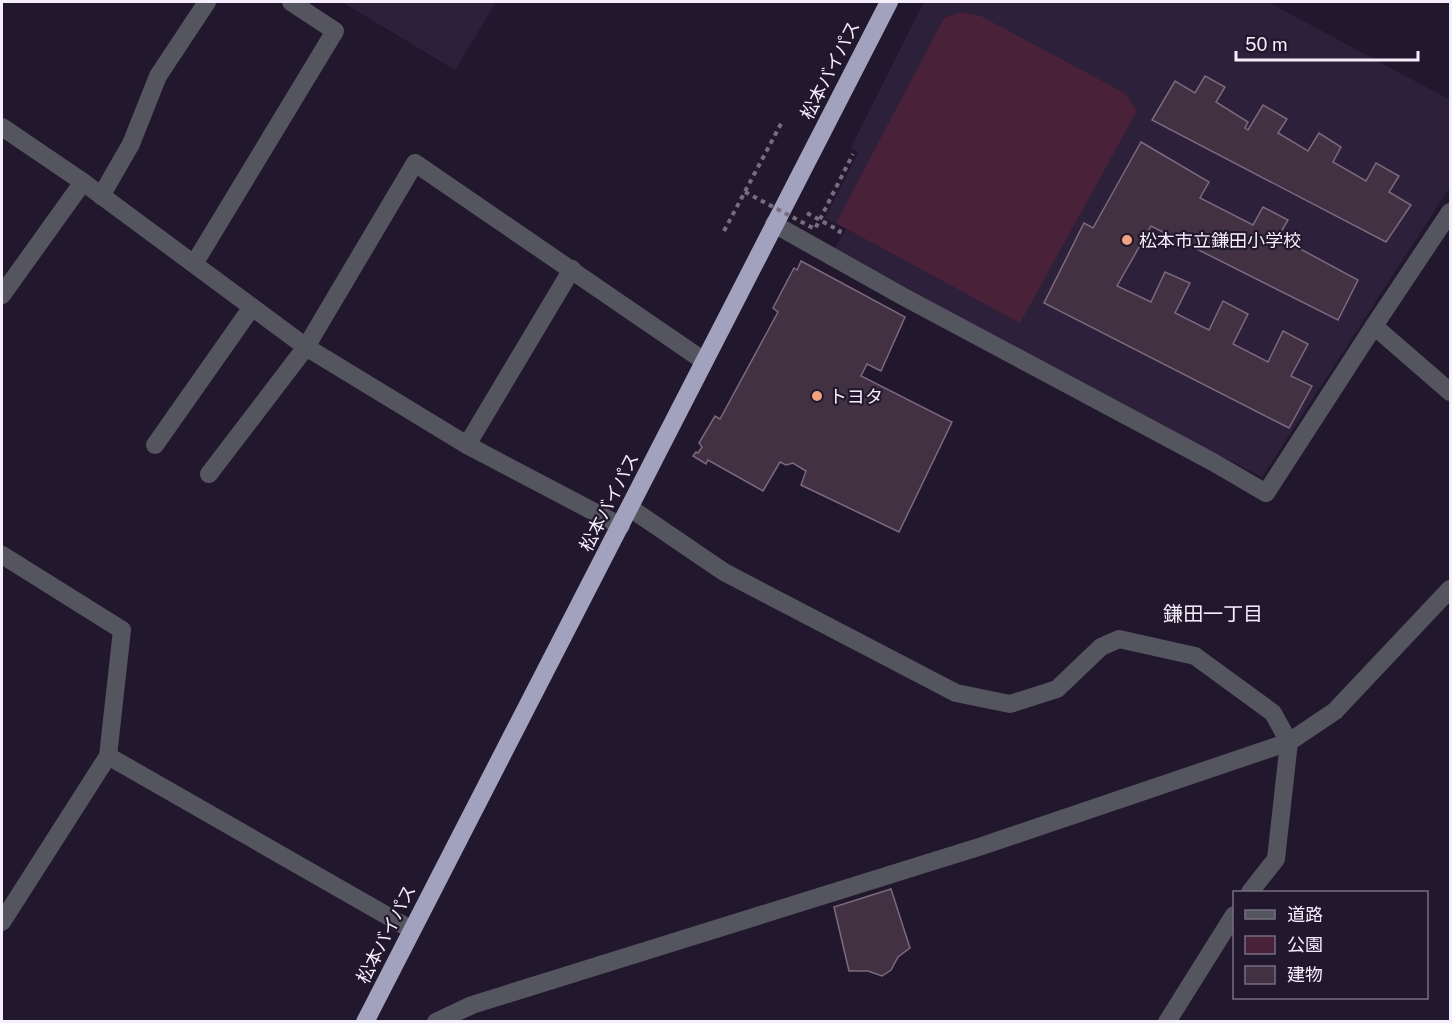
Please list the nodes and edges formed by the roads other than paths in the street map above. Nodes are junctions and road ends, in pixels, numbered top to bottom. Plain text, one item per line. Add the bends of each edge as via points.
1 (207, 2) edge
2 (291, 2) edge
3 (889, 2) edge
4 (2, 127) edge
5 (83, 182) junction
6 (101, 196) junction
7 (1450, 212) edge
8 (774, 224) junction
9 (194, 264) junction
10 (572, 269) junction
11 (2, 295) edge
12 (252, 307) junction
13 (1374, 326) junction
14 (306, 346) junction
15 (704, 361) junction
16 (1450, 392) edge
17 (154, 445) dead end
18 (467, 445) junction
19 (209, 474) dead end
20 (630, 508) junction
21 (621, 526) junction
22 (2, 555) edge
23 (1450, 589) edge
24 (1288, 742) junction
25 (108, 756) junction
26 (1251, 891) edge
27 (1233, 917) edge
28 (2, 922) edge
29 (412, 930) junction
30 (365, 1022) edge
31 (436, 1022) edge
32 (1167, 1022) edge

1 - 6 street via 158,76 131,144
2 - 9 street via 335,31
3 - 8 highway, 松本バイパス
4 - 5 street
5 - 6 street
5 - 11 street
6 - 9 street
7 - 13 street
8 - 13 street via 1266,493
8 - 15 highway, 松本バイパス
9 - 12 street
10 - 14 street via 415,163
10 - 15 street
10 - 18 street
12 - 14 street
12 - 17 street
13 - 16 street
14 - 18 street
14 - 19 street
15 - 20 highway, 松本バイパス
18 - 21 street
20 - 21 highway, 松本バイパス
20 - 24 street via 724,572 956,693 1010,704 1057,689 1101,647 1119,639 1195,656 1273,713
21 - 29 highway, 松本バイパス
22 - 25 street via 122,630
23 - 24 street via 1335,711
24 - 26 street via 1276,859
24 - 31 street via 982,846 472,1005
25 - 28 street
25 - 29 street
27 - 32 street
29 - 30 highway, 松本バイパス

